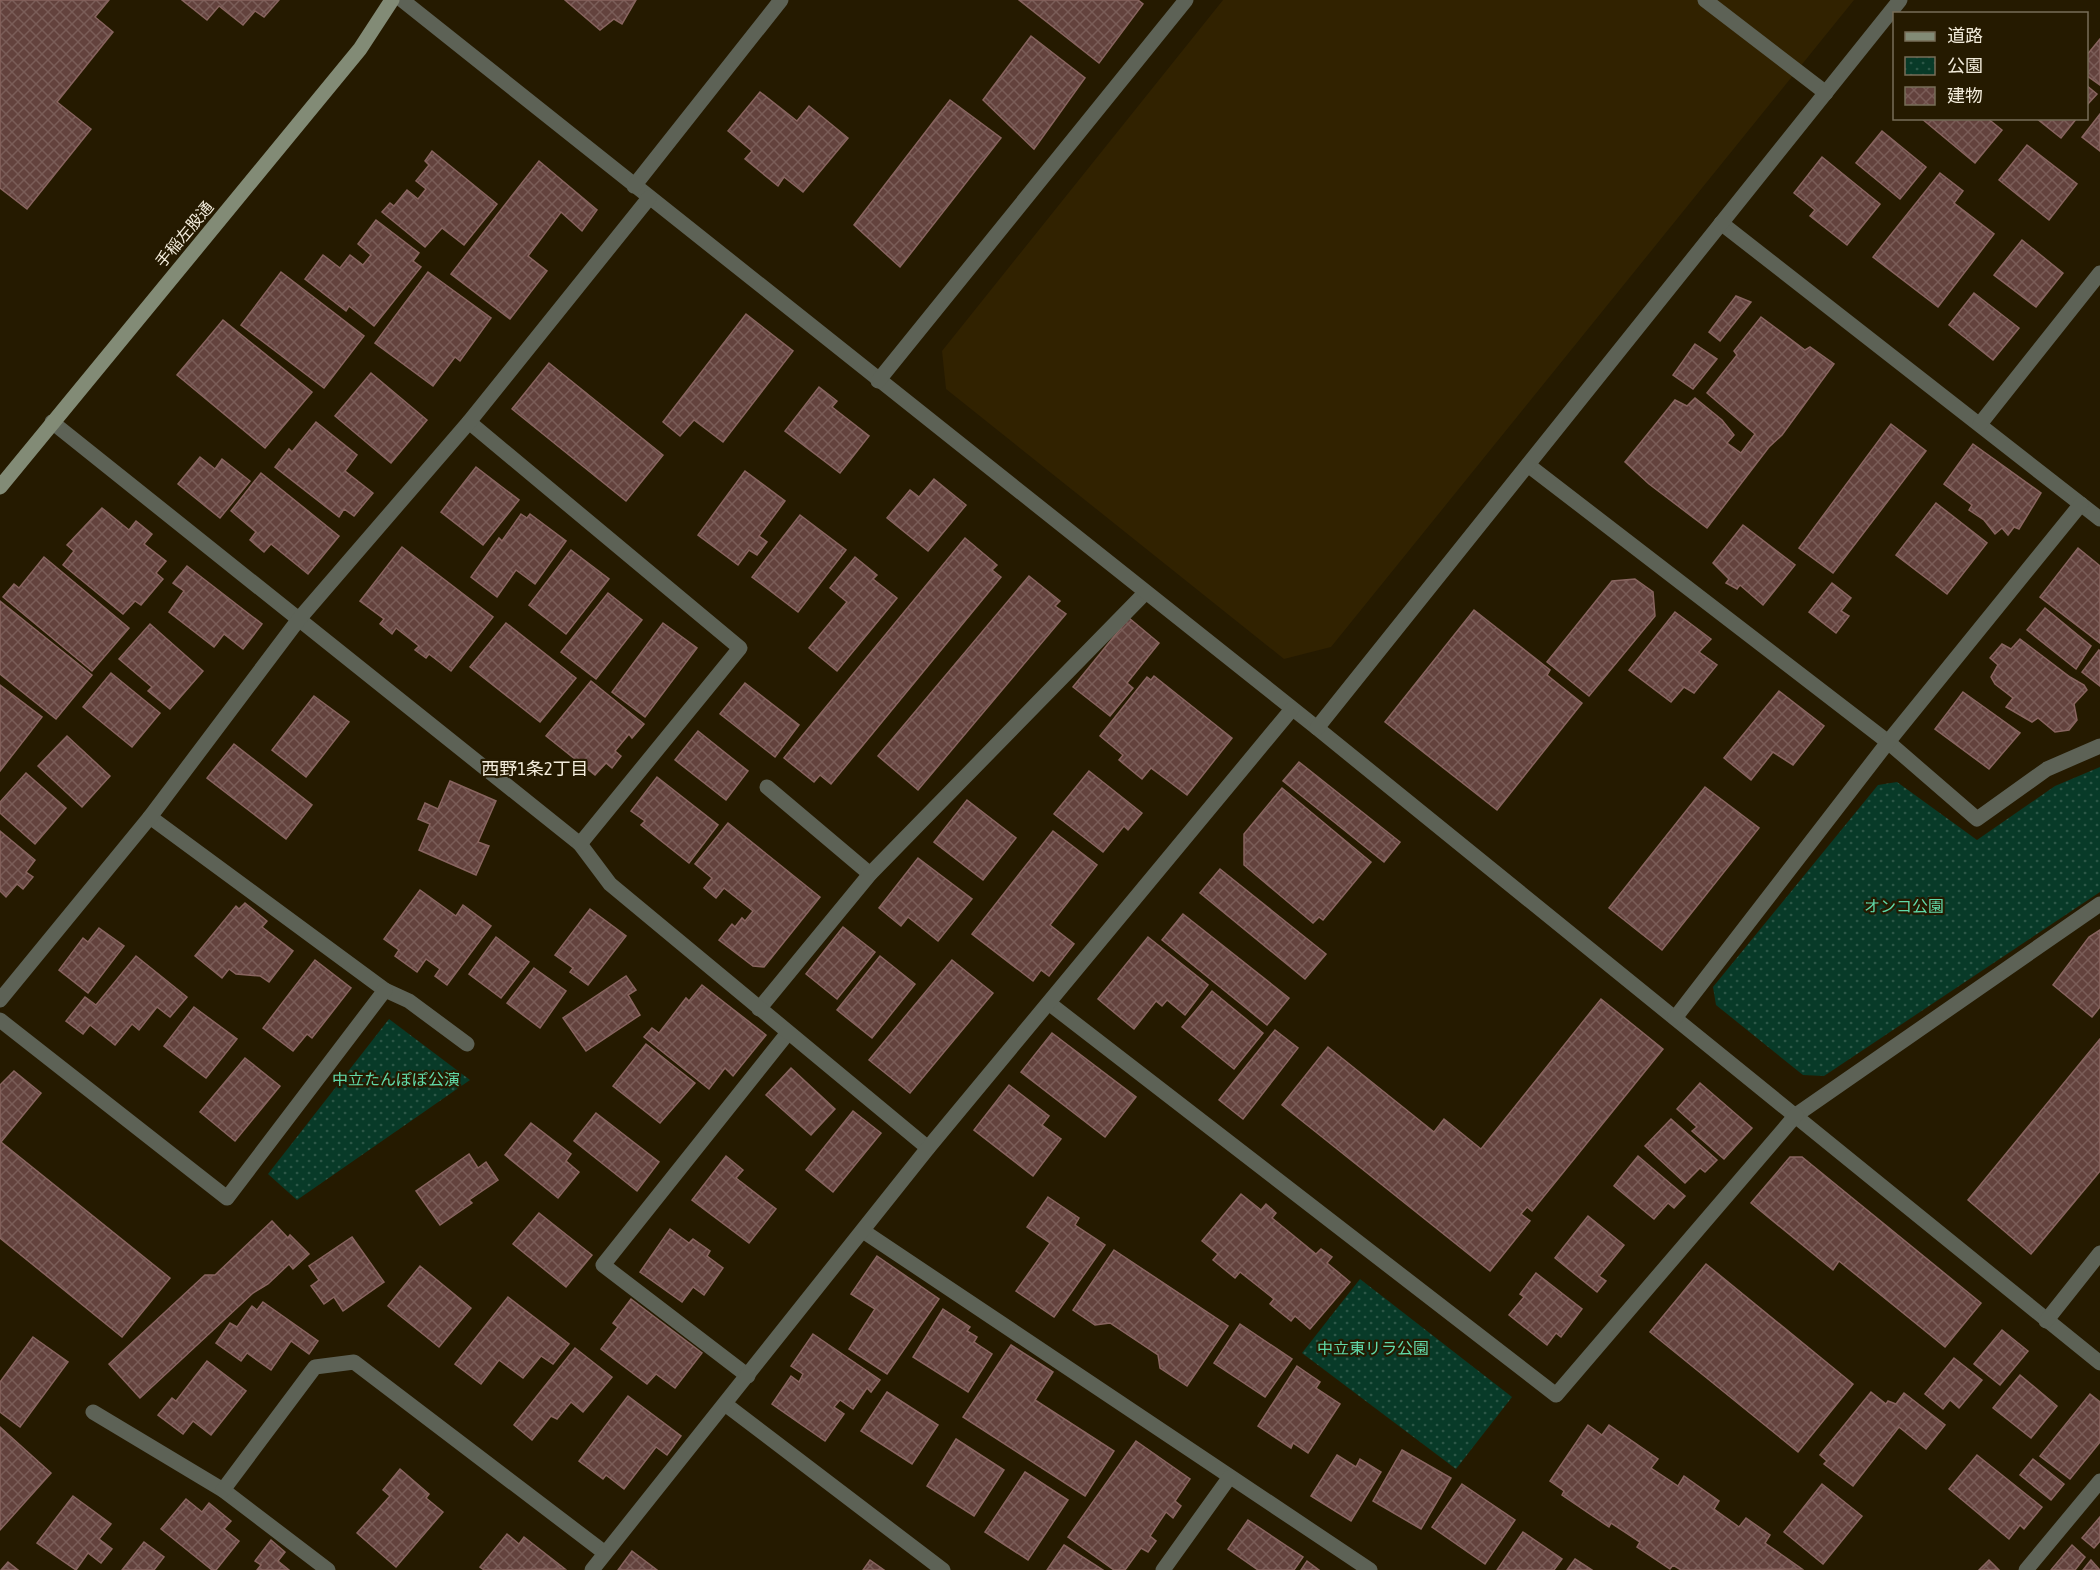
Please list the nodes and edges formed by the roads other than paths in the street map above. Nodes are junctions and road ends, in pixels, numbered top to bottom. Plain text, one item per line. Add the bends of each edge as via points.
1 (392, 0) edge
2 (402, 0) edge
3 (781, 0) edge
4 (1186, 0) edge
5 (1705, 0) edge
6 (1900, 0) edge
7 (1826, 93) junction
8 (634, 186) junction
9 (649, 198) junction
10 (1721, 223) junction
11 (2100, 273) edge
12 (878, 381) junction
13 (52, 422) junction
14 (469, 422) junction
15 (1980, 424) junction
16 (1528, 465) junction
17 (0, 487) edge
18 (2081, 504) junction
19 (2100, 519) edge
20 (1145, 593) junction
21 (299, 619) junction
22 (1293, 709) junction
23 (1317, 728) junction
24 (1888, 742) junction
25 (2100, 746) edge
26 (767, 787) dead end
27 (150, 817) junction
28 (580, 844) junction
29 (870, 873) junction
30 (2100, 904) edge
31 (385, 990) junction
32 (0, 1000) edge
33 (1050, 1004) junction
34 (759, 1009) junction
35 (1675, 1018) junction
36 (0, 1020) edge
37 (787, 1034) junction
38 (467, 1044) dead end
39 (1796, 1115) junction
40 (928, 1149) junction
41 (863, 1231) junction
42 (2100, 1253) edge
43 (2046, 1321) junction
44 (2100, 1363) edge
45 (747, 1376) junction
46 (725, 1404) junction
47 (93, 1412) dead end
48 (1229, 1478) junction
49 (2100, 1481) edge
50 (223, 1490) junction
51 (605, 1553) junction
52 (327, 1570) edge
53 (592, 1570) edge
54 (943, 1570) edge
55 (1163, 1570) edge
56 (1370, 1570) edge
57 (2026, 1570) edge

1 - 13 street, 手稲左股通 via 360,49
2 - 8 street
3 - 8 street
4 - 12 street
5 - 7 street
6 - 7 street
7 - 10 street
8 - 9 street
9 - 12 street
9 - 14 street
10 - 15 street
10 - 16 street
11 - 15 street
12 - 20 street
13 - 17 street, 手稲左股通
13 - 21 street
14 - 21 street
14 - 28 street via 740,648
15 - 18 street
16 - 23 street
16 - 24 street
18 - 19 street
18 - 24 street
20 - 22 street
20 - 29 street
21 - 27 street
21 - 28 street
22 - 23 street
22 - 33 street
23 - 35 street
24 - 25 street via 1977,819 2047,769
24 - 35 street
26 - 29 street
27 - 31 street
27 - 32 street
28 - 34 street via 610,884
29 - 34 street
30 - 39 street
31 - 36 street via 227,1198
31 - 38 street via 410,1001
33 - 39 street via 1556,1395
33 - 40 street
34 - 37 street
35 - 39 street
37 - 40 street
37 - 45 street via 603,1265
39 - 43 street
40 - 41 street
41 - 45 street
41 - 48 street
42 - 43 street
43 - 44 street
45 - 46 street
46 - 51 street
46 - 54 street
47 - 50 street
48 - 55 street
48 - 56 street
49 - 57 street
50 - 51 street via 315,1367 354,1362
50 - 52 street
51 - 53 street

